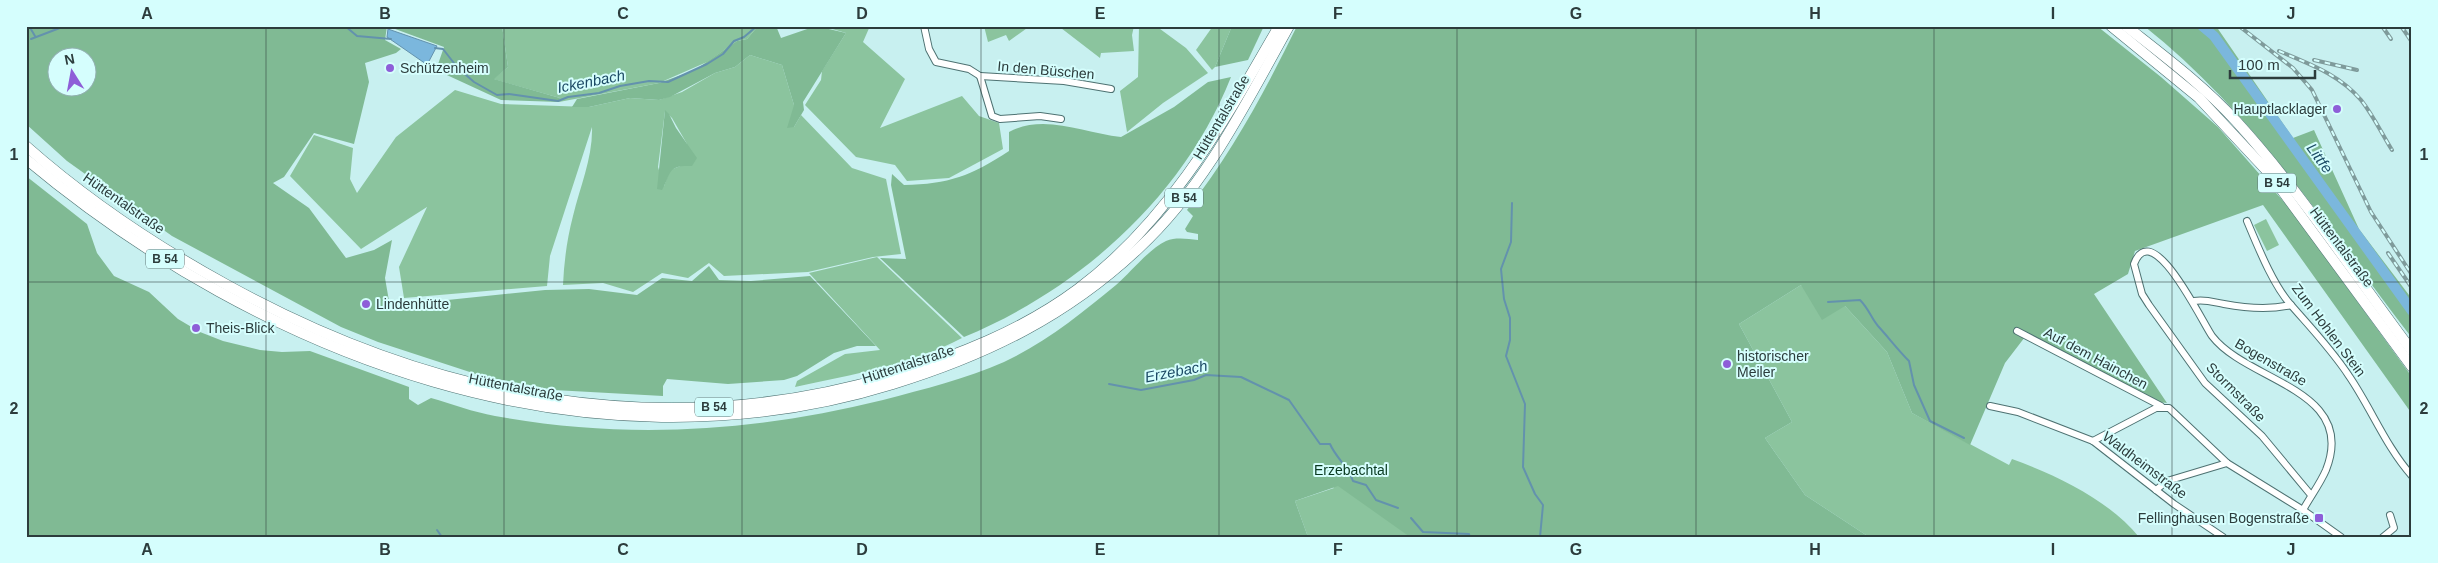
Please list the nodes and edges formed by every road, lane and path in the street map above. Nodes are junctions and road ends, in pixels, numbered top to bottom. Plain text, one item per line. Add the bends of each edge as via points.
1 (924, 26) edge
2 (1279, 26) edge
3 (1290, 26) edge
4 (2111, 26) edge
5 (2126, 26) edge
6 (980, 76) junction
7 (1111, 89) dead end
8 (1061, 119) dead end
9 (29, 155) edge
10 (2247, 222) dead end
11 (2146, 251) joint
12 (2194, 301) junction
13 (2291, 305) junction
14 (2017, 331) dead end
15 (2412, 351) edge
16 (391, 365) junction
17 (2412, 367) edge
18 (1990, 406) dead end
19 (2166, 408) junction
20 (2093, 441) junction
21 (2227, 463) junction
22 (2412, 476) edge
23 (2156, 490) junction
24 (2312, 495) junction
25 (2303, 510) junction
26 (2390, 515) dead end
27 (2223, 537) edge
28 (2340, 537) edge
29 (2383, 537) edge

1 - 6 street, In den Büschen via 928,49 936,62 969,69
2 - 16 highway, Hüttentalstraße / B 54 via 1200,160 1136,239 1077,290 978,346 873,381 800,397 737,406 665,409 570,402 491,389
3 - 16 highway, Hüttentalstraße / B 54 via 1208,165 1143,245 1082,297 1032,329 936,371 874,390 802,406 738,414 665,417 568,411 490,398
4 - 17 highway, Hüttentalstraße / B 54 via 2199,98 2270,174
5 - 15 highway, Hüttentalstraße / B 54 via 2176,65 2235,120 2277,169
6 - 7 street, In den Büschen via 1064,81
6 - 8 street via 992,116 1000,119 1040,116
9 - 16 highway, Hüttentalstraße / B 54 via 187,262 316,335
10 - 13 street, Zum Hohlen Stein
11 - 12 street, Bogenstraße via 2158,254
11 - 24 street, Stormstraße via 2136,258 2135,270 2142,294 2161,324 2205,383 2262,436
12 - 13 street via 2205,299 2254,307
12 - 24 street, Bogenstraße via 2202,322 2226,351 2297,390 2319,409 2331,444 2326,472
13 - 22 street, Zum Hohlen Stein via 2349,375
14 - 19 street, Auf dem Hainchen
18 - 20 street, Waldheimstraße via 2018,412
19 - 20 street via 2156,408
19 - 21 street, Auf dem Hainchen
20 - 23 street, Waldheimstraße
21 - 23 street via 2167,481
21 - 25 street, Auf dem Hainchen
23 - 27 street, Waldheimstraße
24 - 25 street, Bogenstraße
25 - 28 street, Auf dem Hainchen
26 - 29 street via 2394,528

